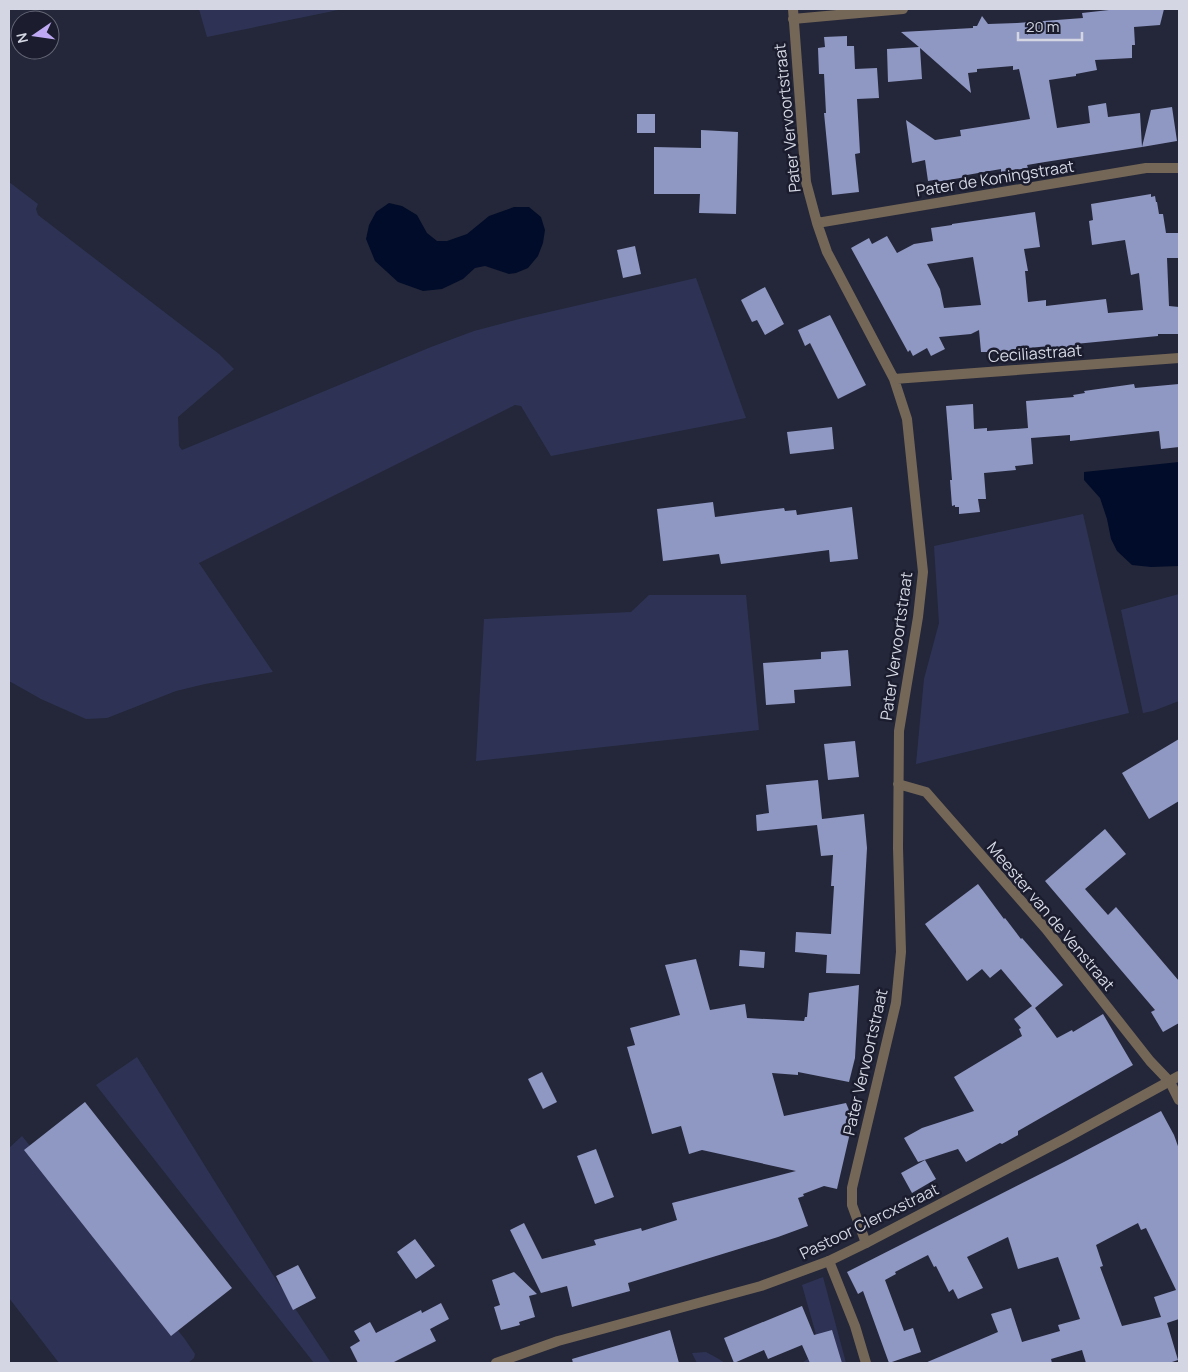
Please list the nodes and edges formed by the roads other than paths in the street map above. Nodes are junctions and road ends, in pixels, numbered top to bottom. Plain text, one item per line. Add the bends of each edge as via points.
1 (903, 9) edge
2 (793, 14) edge
3 (1179, 168) edge
4 (817, 223) junction
5 (1179, 358) edge
6 (894, 379) junction
7 (898, 784) junction
8 (1179, 1076) edge
9 (1170, 1082) junction
10 (1179, 1100) edge
11 (866, 1243) junction
12 (829, 1261) junction
13 (496, 1363) edge
14 (866, 1363) edge

1 - 2 street
2 - 4 street, Pater Vervoortstraat via 806,182
3 - 4 street, Pater de Koningstraat via 1146,168
4 - 6 street, Pater Vervoortstraat via 827,252
5 - 6 street, Ceciliastraat
6 - 7 street, Pater Vervoortstraat via 906,419 924,572 899,731
7 - 9 street, Meester van de Venstraat via 926,792 1046,929
7 - 11 street, Pater Vervoortstraat via 901,952 896,1003 852,1188 852,1205
8 - 9 street, Pastoor Clercxstraat
9 - 10 street, Meester van de Venstraat
9 - 11 street, Pastoor Clercxstraat
11 - 12 street, Pastoor Clercxstraat
12 - 13 street, Pastoor Clercxstraat via 761,1286 558,1341
12 - 14 street

